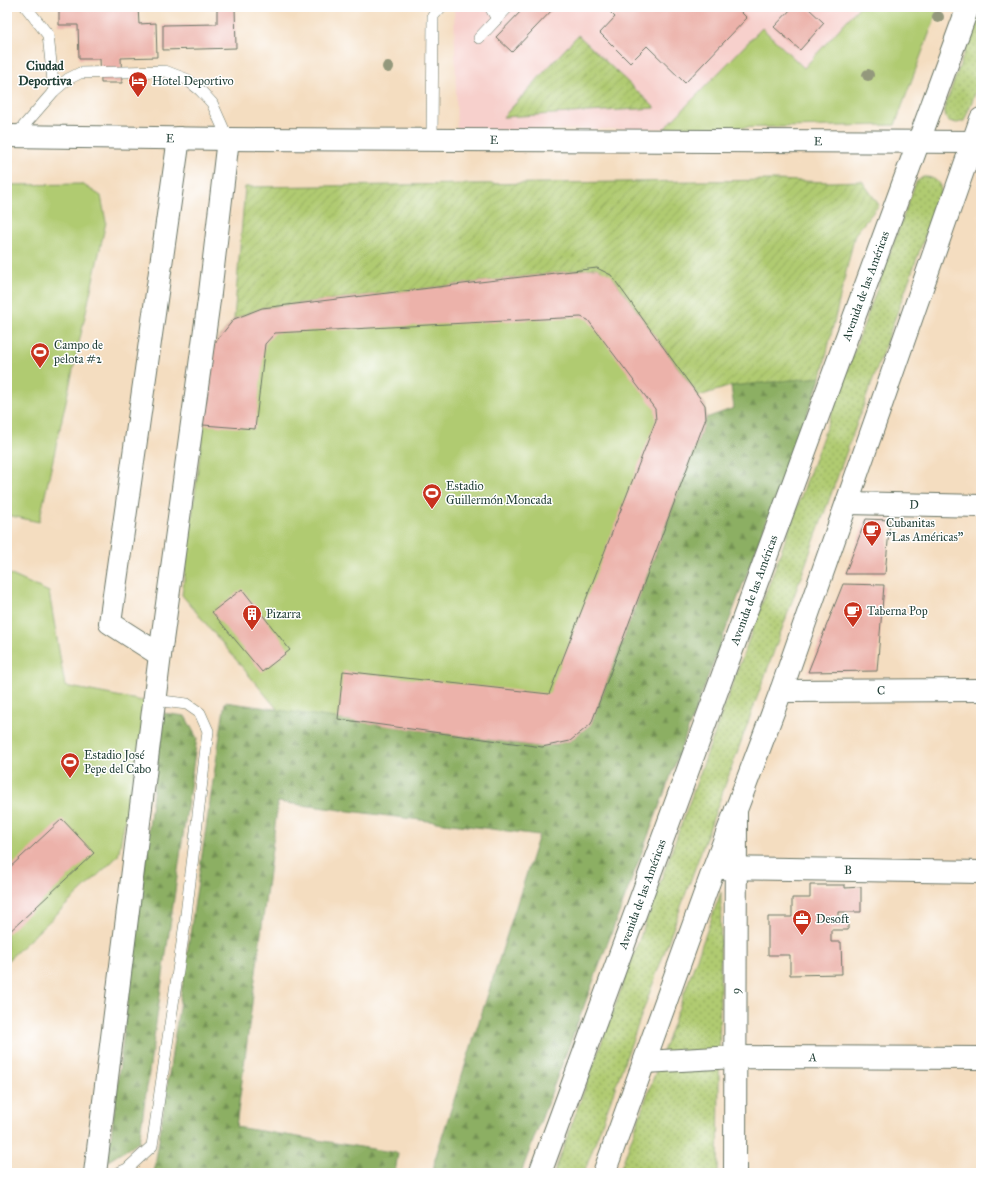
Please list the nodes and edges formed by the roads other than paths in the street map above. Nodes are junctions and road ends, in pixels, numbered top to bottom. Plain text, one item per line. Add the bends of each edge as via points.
1 (26, 7) edge
2 (441, 7) edge
3 (490, 7) edge
4 (508, 7) edge
5 (968, 7) edge
6 (433, 11) edge
7 (497, 19) junction
8 (479, 38) dead end
9 (54, 90) junction
10 (981, 119) edge
11 (11, 136) edge
12 (179, 138) junction
13 (228, 139) junction
14 (432, 139) junction
15 (918, 141) junction
16 (977, 142) edge
17 (848, 503) junction
18 (981, 506) edge
19 (160, 654) junction
20 (981, 690) edge
21 (782, 691) junction
22 (154, 700) junction
23 (724, 868) junction
24 (981, 872) edge
25 (735, 1057) junction
26 (981, 1058) edge
27 (645, 1062) junction
28 (95, 1173) edge
29 (118, 1173) edge
30 (540, 1173) edge
31 (604, 1173) edge
32 (735, 1173) edge

1 - 9 lane via 48,35
2 - 6 lane
3 - 7 lane
4 - 7 lane
5 - 15 street, Avenida de las Américas
6 - 14 lane
7 - 8 lane
9 - 11 lane
9 - 13 lane via 80,73 165,71 186,79 200,90 212,103
10 - 16 street
11 - 12 street, E
12 - 13 street, E
12 - 19 street via 110,623
13 - 14 street, E
13 - 19 street via 210,293
14 - 15 street, E
15 - 16 street, E
15 - 30 street, Avenida de las Américas via 826,398
16 - 17 street
17 - 18 street, D
17 - 21 street
19 - 22 street
20 - 21 street, C
21 - 23 street via 736,810
22 - 28 street
22 - 29 lane via 187,704 200,713 208,731 152,1146 127,1169
23 - 24 street, B
23 - 25 street, 9
23 - 27 street
25 - 26 street, A
25 - 27 street, A
25 - 32 street, 9
27 - 31 street

